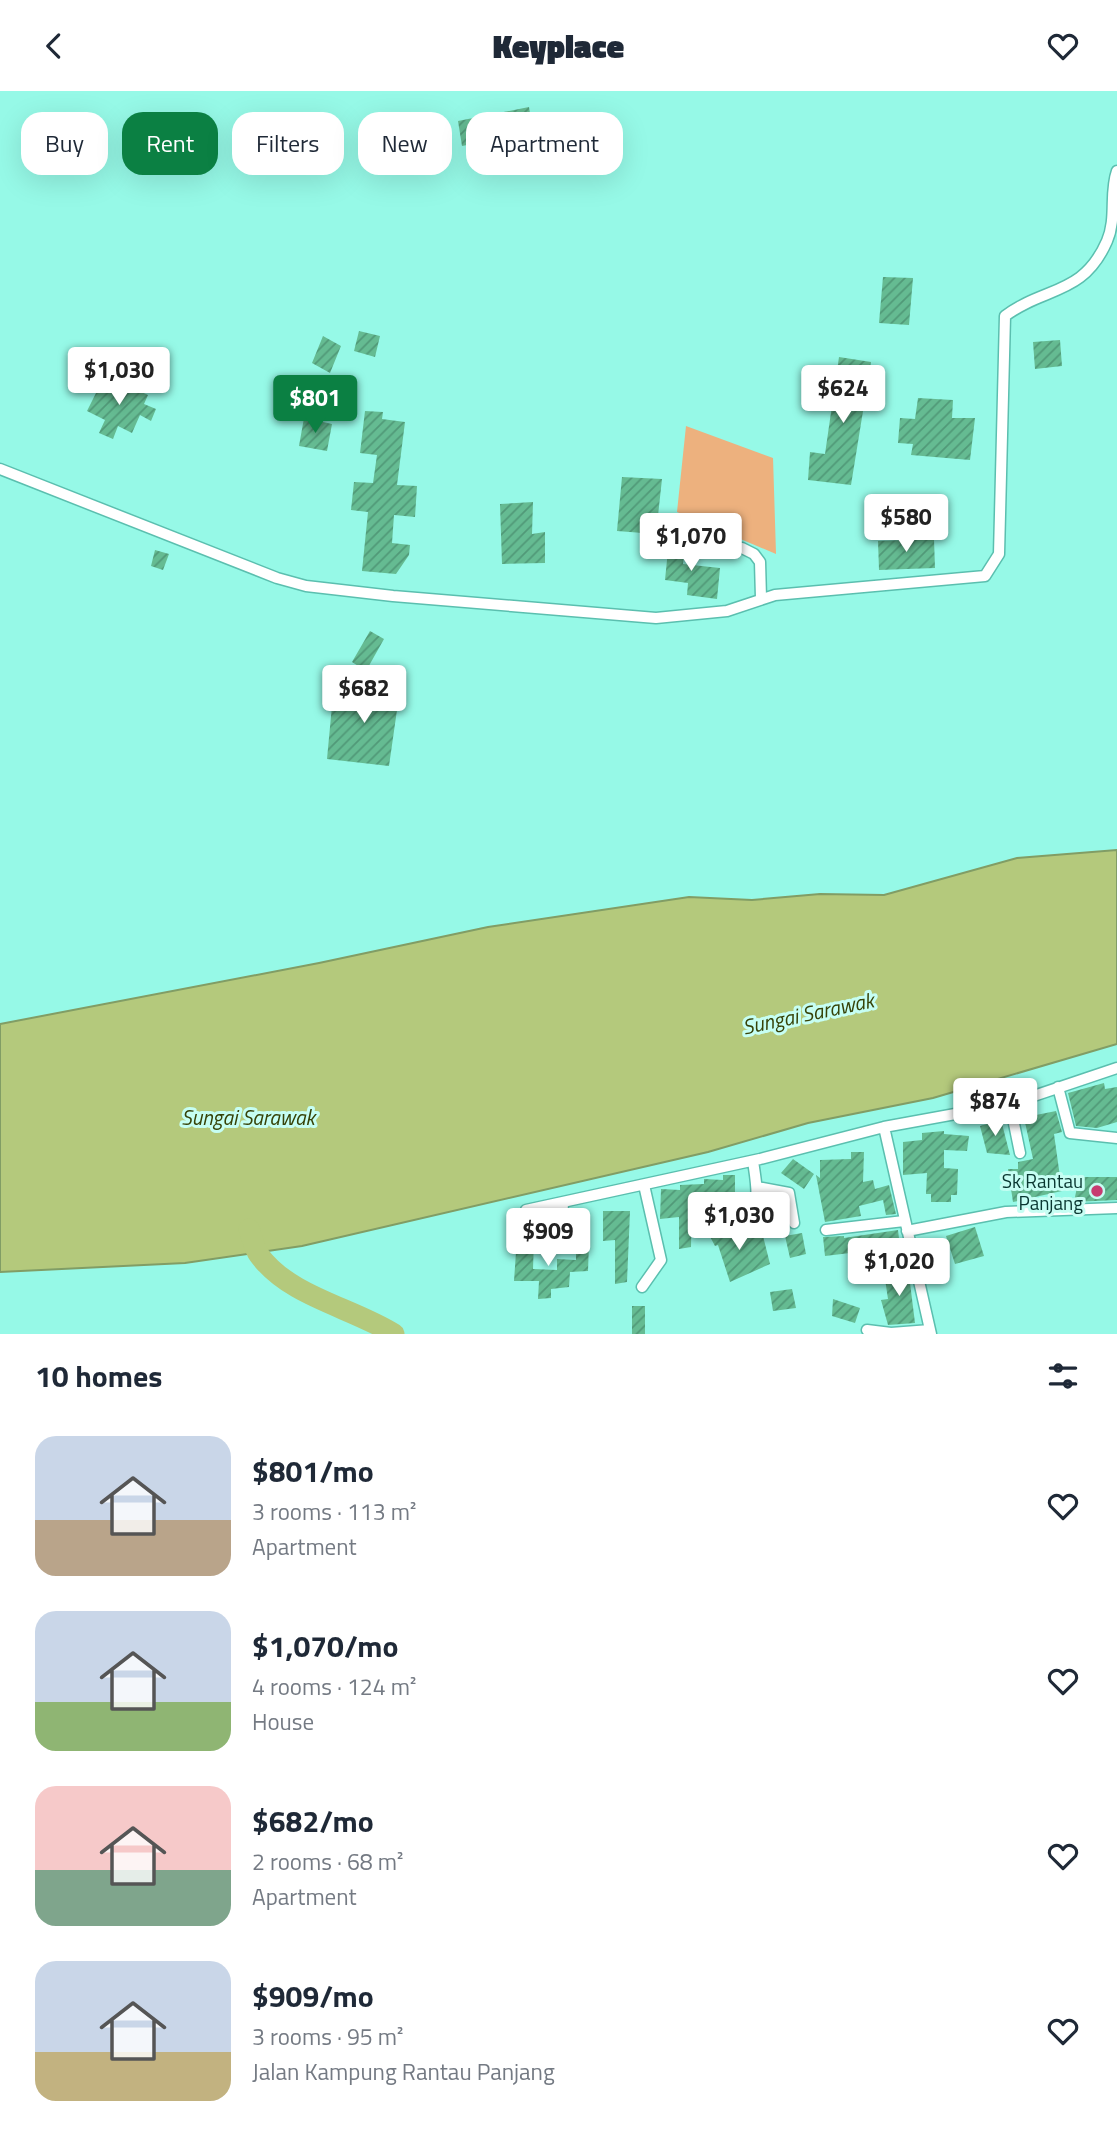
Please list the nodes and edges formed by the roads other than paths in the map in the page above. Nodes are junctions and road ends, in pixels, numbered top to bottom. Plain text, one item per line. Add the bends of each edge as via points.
1 (1117, 171) edge
2 (0, 469) edge
3 (676, 525) dead end
4 (761, 598) junction
5 (1117, 1068) edge
6 (1058, 1087) junction
7 (1010, 1104) junction
8 (884, 1127) junction
9 (1117, 1138) edge
10 (1020, 1153) dead end
11 (752, 1161) junction
12 (644, 1185) junction
13 (757, 1187) junction
14 (563, 1203) junction
15 (1117, 1208) edge
16 (526, 1210) dead end
17 (794, 1223) dead end
18 (905, 1226) junction
19 (734, 1230) dead end
20 (826, 1230) dead end
21 (561, 1242) dead end
22 (642, 1287) dead end
23 (867, 1330) dead end
24 (931, 1332) edge

1 - 4 street via 1108,240 1089,270 1065,289 1022,303 1005,316 999,554 985,576
2 - 4 street via 306,586 656,618 727,611
3 - 4 street via 708,545 742,548 754,554 760,562
5 - 6 street
6 - 7 street
6 - 9 street via 1070,1133
7 - 8 street
7 - 10 street
8 - 11 street
8 - 18 street
11 - 12 street
11 - 13 street
12 - 14 street
12 - 22 street via 661,1259
13 - 17 street via 789,1193
13 - 19 street via 752,1220
14 - 16 street
14 - 21 street
15 - 18 street via 1006,1212
18 - 20 street
18 - 24 street
23 - 24 street

